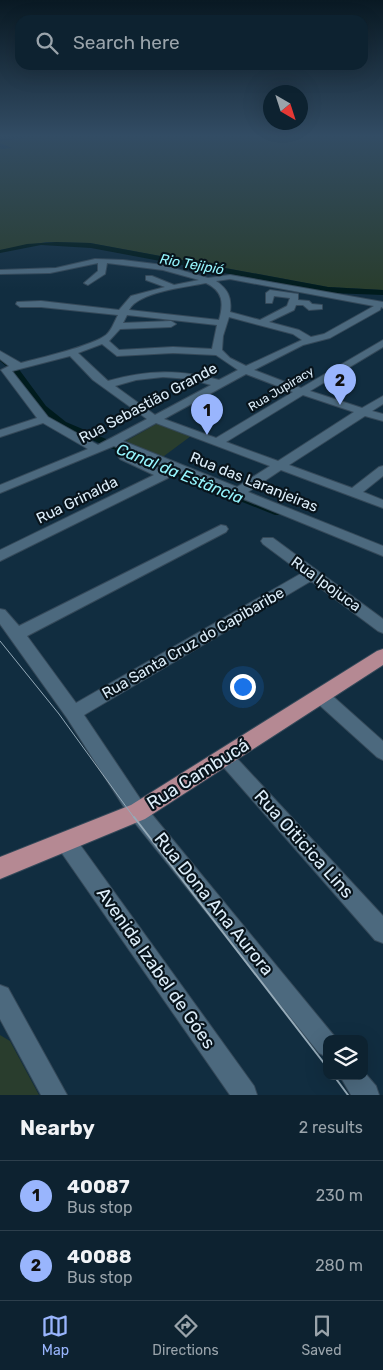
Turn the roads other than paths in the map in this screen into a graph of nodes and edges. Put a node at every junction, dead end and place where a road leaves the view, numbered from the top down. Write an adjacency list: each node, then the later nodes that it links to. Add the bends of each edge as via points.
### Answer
1 (102, 261): 2 (street, via 51,271); 4 (street, via 135,263); 5 (street, via 102,272)
2 (0, 272)
3 (149, 278): 6 (street)
4 (208, 280): 6 (street); 10 (street, via 230,277); 13 (street, via 224,292)
5 (88, 283)
6 (172, 287): 12 (street, via 134,298)
7 (294, 299): 8 (street, via 270,293); 11 (street); 15 (street, via 291,308)
8 (270, 301)
9 (20, 304): 12 (street)
10 (380, 306): 19 (street, Rua Sebastião Grande, via 327,336)
11 (319, 307)
12 (122, 313): 14 (street); 17 (street)
13 (225, 313): 15 (street); 16 (street)
14 (179, 320): 16 (street); 17 (street, via 175,324)
15 (260, 322): 19 (street, via 296,332)
16 (222, 323): 22 (street)
17 (117, 326): 18 (street, via 112,335)
18 (103, 340): 21 (street); 22 (street, via 117,354 179,350)
19 (309, 340): 25 (street, Rua Sebastião Grande)
20 (383, 343): 28 (street, Rua Jupiracy)
21 (72, 352): 24 (street); 27 (street)
22 (218, 352): 25 (street)
23 (0, 354): 24 (street, Rua das Laranjeiras)
24 (16, 367): 31 (street, Rua das Laranjeiras, via 6,370)
25 (245, 371): 26 (street, Rua Sebastião Grande); 28 (street)
26 (220, 384): 27 (street, via 189,375 169,374 142,376); 33 (street, Rua Sebastião Grande)
27 (106, 385): 33 (street)
28 (304, 391): 30 (street); 35 (street, Rua Jupiracy)
29 (383, 399): 30 (street)
30 (364, 412): 32 (street); 37 (street)
31 (44, 418): 34 (street); 36 (street, Rua das Laranjeiras)
32 (383, 418)
33 (154, 419): 35 (street); 36 (street, Rua Sebastião Grande)
34 (0, 434)
35 (217, 442): 37 (street)
36 (106, 446): 39 (street, Rua Sebastião Grande); 40 (street, Rua das Laranjeiras); 46 (street, Rua Grinalda, via 164,475)
37 (280, 465): 40 (street); 41 (street)
38 (383, 470): 41 (street)
39 (0, 489)
40 (237, 493): 45 (street, Rua das Laranjeiras)
41 (354, 493): 42 (street)
42 (383, 504)
43 (221, 529): 50 (street)
44 (268, 541): 47 (street, Rua Ipojuca)
45 (383, 551)
46 (0, 556)
47 (312, 574): 49 (street, Rua Ipojuca); 53 (street, Rua Santa Cruz do Capibaribe)
48 (0, 614): 50 (street, Rua Dona Ana Aurora)
49 (383, 627)
50 (17, 634): 53 (street, Rua Dona Ana Aurora)
51 (383, 656): 52 (main road, Rua Cambucá)
52 (321, 696): 54 (street); 55 (main road, Rua Cambucá)
53 (73, 713): 56 (street, Rua Dona Ana Aurora)
54 (383, 752)
55 (225, 757): 56 (main road, Rua Cambucá); 59 (street, Rua Oiticica Lins)
56 (138, 812): 57 (main road, Rua Cambucá); 61 (street, Rua Dona Ana Aurora)
57 (66, 842): 58 (main road, Rua Cambucá); 64 (street, Avenida Izabel de Góes)
58 (0, 868)
59 (383, 932)
60 (3, 1009): 63 (street)
61 (323, 1040)
62 (355, 1080): 65 (street)
63 (55, 1095)
64 (245, 1095)
65 (367, 1095)

